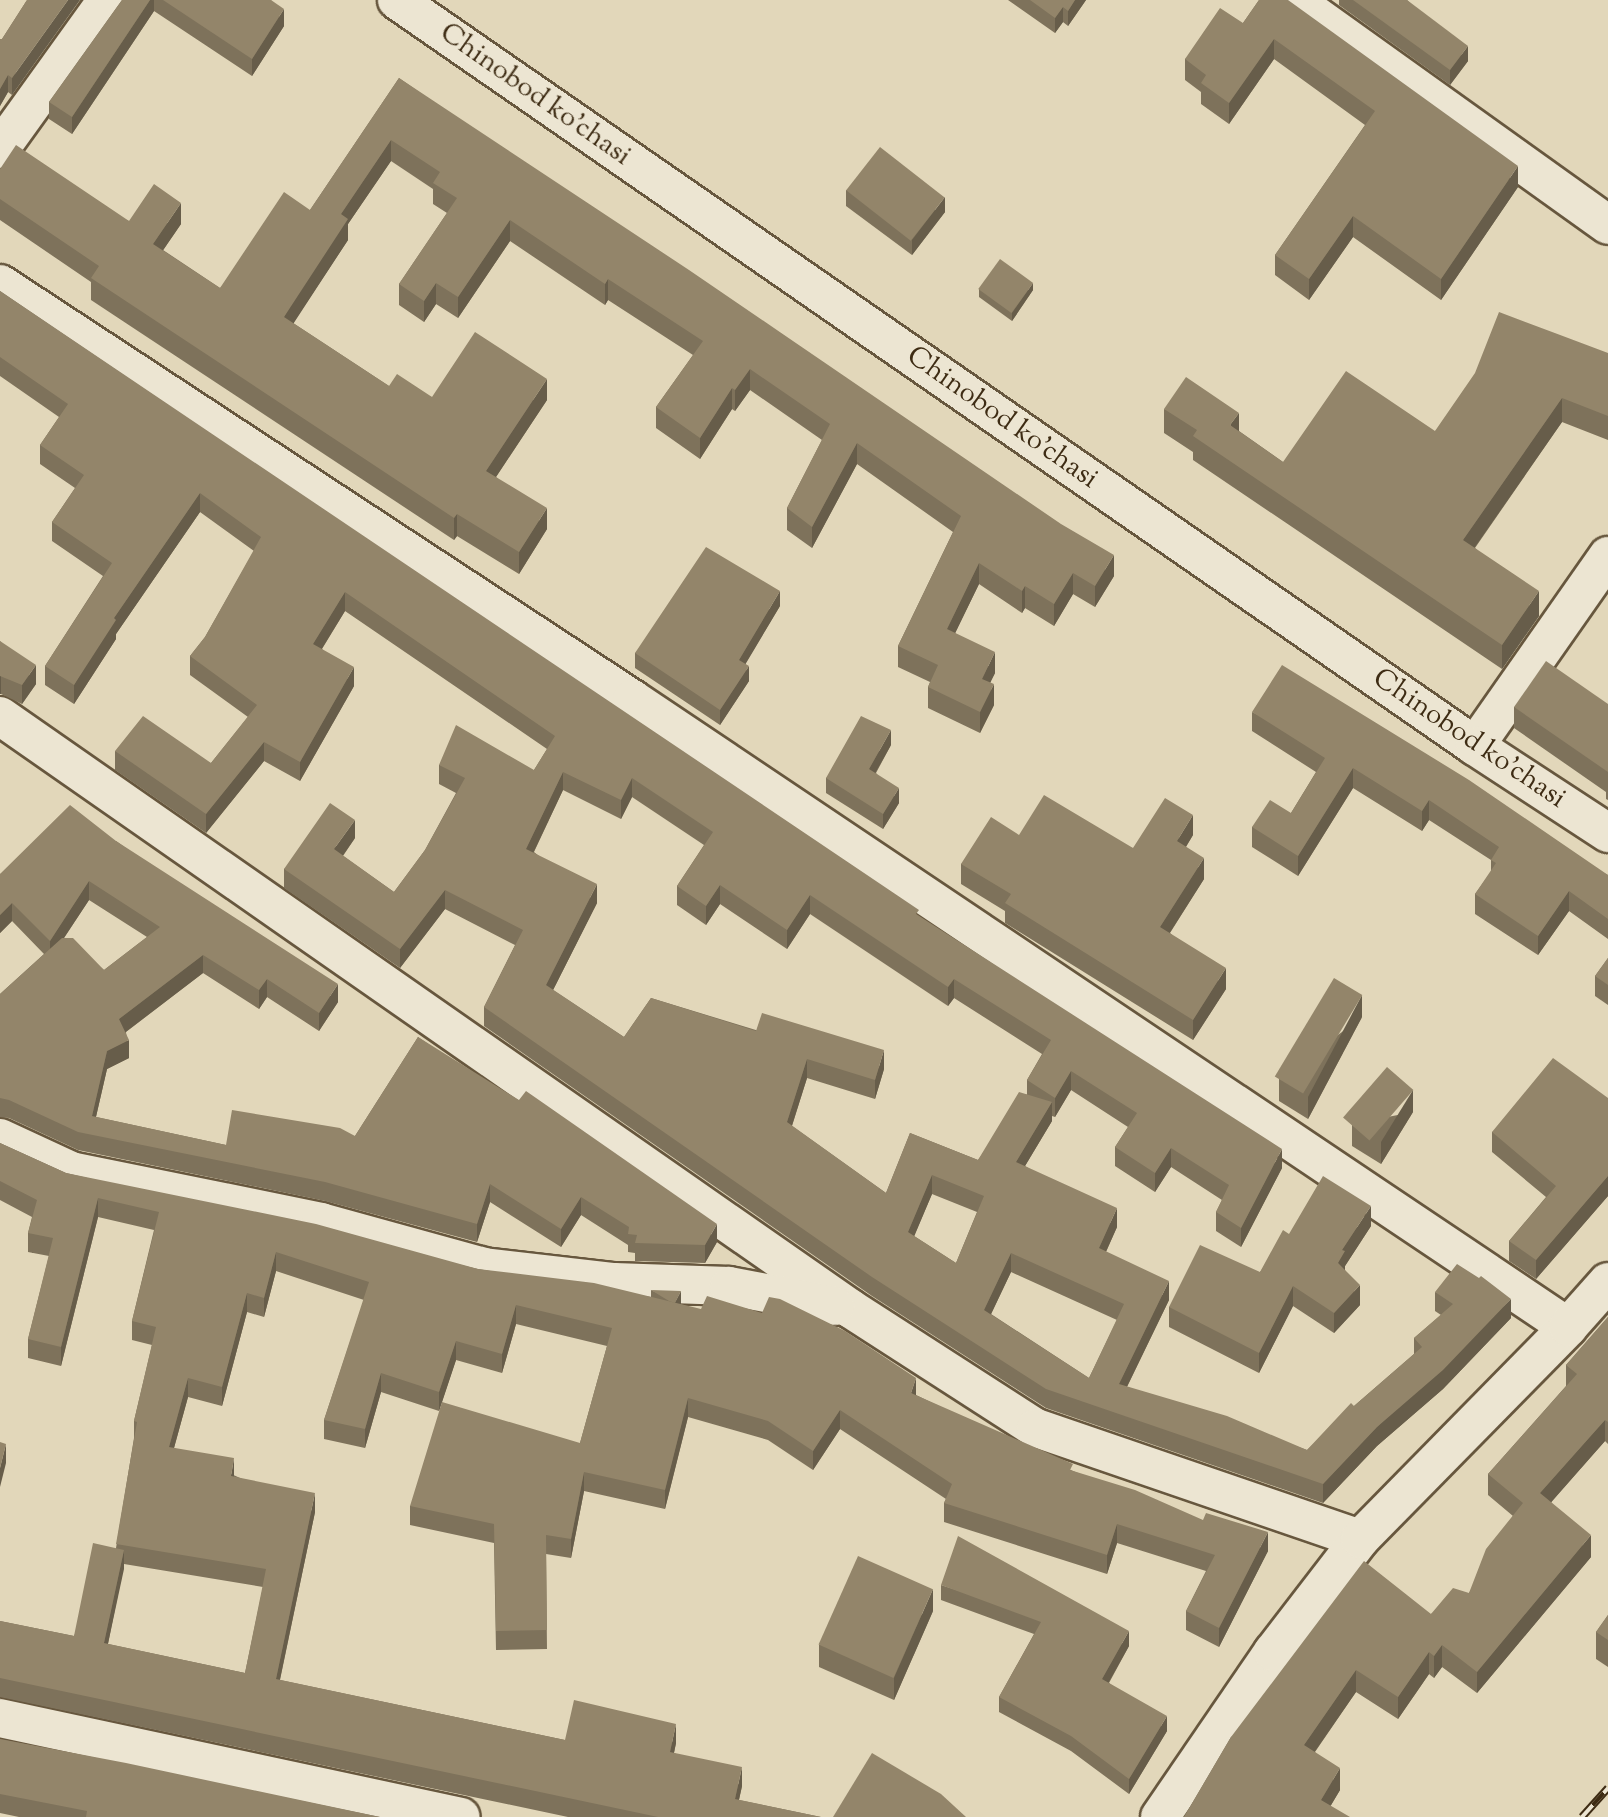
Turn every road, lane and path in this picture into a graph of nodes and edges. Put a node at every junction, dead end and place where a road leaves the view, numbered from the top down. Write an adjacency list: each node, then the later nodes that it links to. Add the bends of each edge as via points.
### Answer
1 (107, 0): 4 (street)
2 (397, 0): 9 (street, Chinobod ko'chasi)
3 (1294, 0): 5 (street)
4 (0, 149)
5 (1608, 225)
6 (0, 284): 14 (street, via 632,699)
7 (1608, 556): 9 (street)
8 (0, 716): 13 (street)
9 (1475, 746): 10 (street, Chinobod ko'chasi)
10 (1608, 833)
11 (0, 1138): 13 (street, via 71,1171 321,1222 484,1267 614,1282 729,1286)
12 (1608, 1282): 14 (street)
13 (850, 1309): 15 (street, via 1036,1428)
14 (1568, 1327): 15 (street)
15 (1360, 1539): 18 (street, via 1273,1651)
16 (0, 1718): 17 (street)
17 (460, 1817)
18 (1160, 1817)

